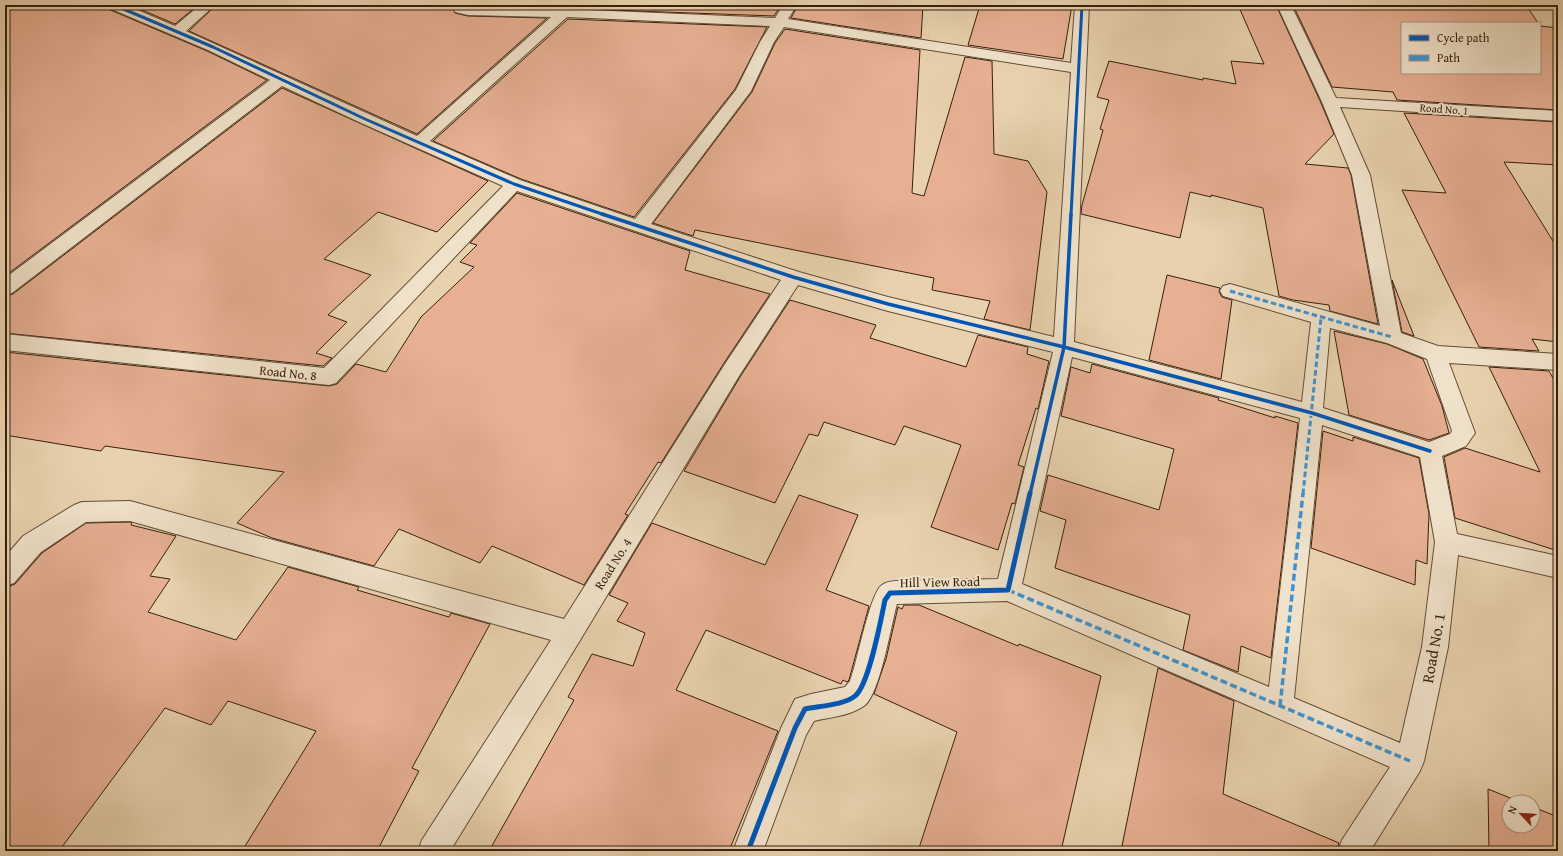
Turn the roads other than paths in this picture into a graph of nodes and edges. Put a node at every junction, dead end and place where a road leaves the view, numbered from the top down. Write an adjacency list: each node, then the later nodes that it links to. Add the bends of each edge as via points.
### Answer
1 (114, 5): 9 (street)
2 (208, 5): 9 (street)
3 (460, 5): 7 (street, via 460,9 468,11)
4 (790, 5): 8 (street)
5 (1082, 5): 10 (street)
6 (1284, 5): 12 (street)
7 (564, 13): 8 (street); 14 (street)
8 (780, 22): 10 (street); 16 (street, via 767,42 744,91)
9 (176, 32): 11 (street)
10 (1078, 69): 23 (street)
11 (281, 79): 14 (street); 18 (street)
12 (1330, 102): 13 (street, Road No. 1); 21 (street, via 1361,175)
13 (1558, 116)
14 (419, 143): 15 (street)
15 (514, 184): 16 (street); 22 (street, Road No. 8, via 329,377)
16 (639, 227): 17 (street)
17 (792, 277): 23 (street, via 888,304); 32 (street, Road No. 4)
18 (5, 288)
19 (1230, 291): 20 (street)
20 (1321, 318): 21 (street); 26 (street)
21 (1392, 337): 24 (street)
22 (5, 342)
23 (1064, 347): 26 (street); 31 (street)
24 (1436, 354): 25 (street); 27 (street, via 1464,433 1458,440)
25 (1558, 362)
26 (1312, 413): 27 (street); 33 (street)
27 (1430, 451): 28 (street, Road No. 1)
28 (1447, 542): 29 (street); 34 (street, Road No. 1, via 1435,647)
29 (1558, 567)
30 (5, 575): 32 (street, via 32,544 82,512 130,511)
31 (1008, 590): 33 (street); 36 (street, Hill View Road, via 900,592 890,594 884,600 864,682 857,696 805,709 795,728)
32 (570, 633): 35 (street, Road No. 4)
33 (1280, 706): 34 (street)
34 (1410, 761): 37 (street, Road No. 1)
35 (433, 851)
36 (748, 851)
37 (1353, 851)

